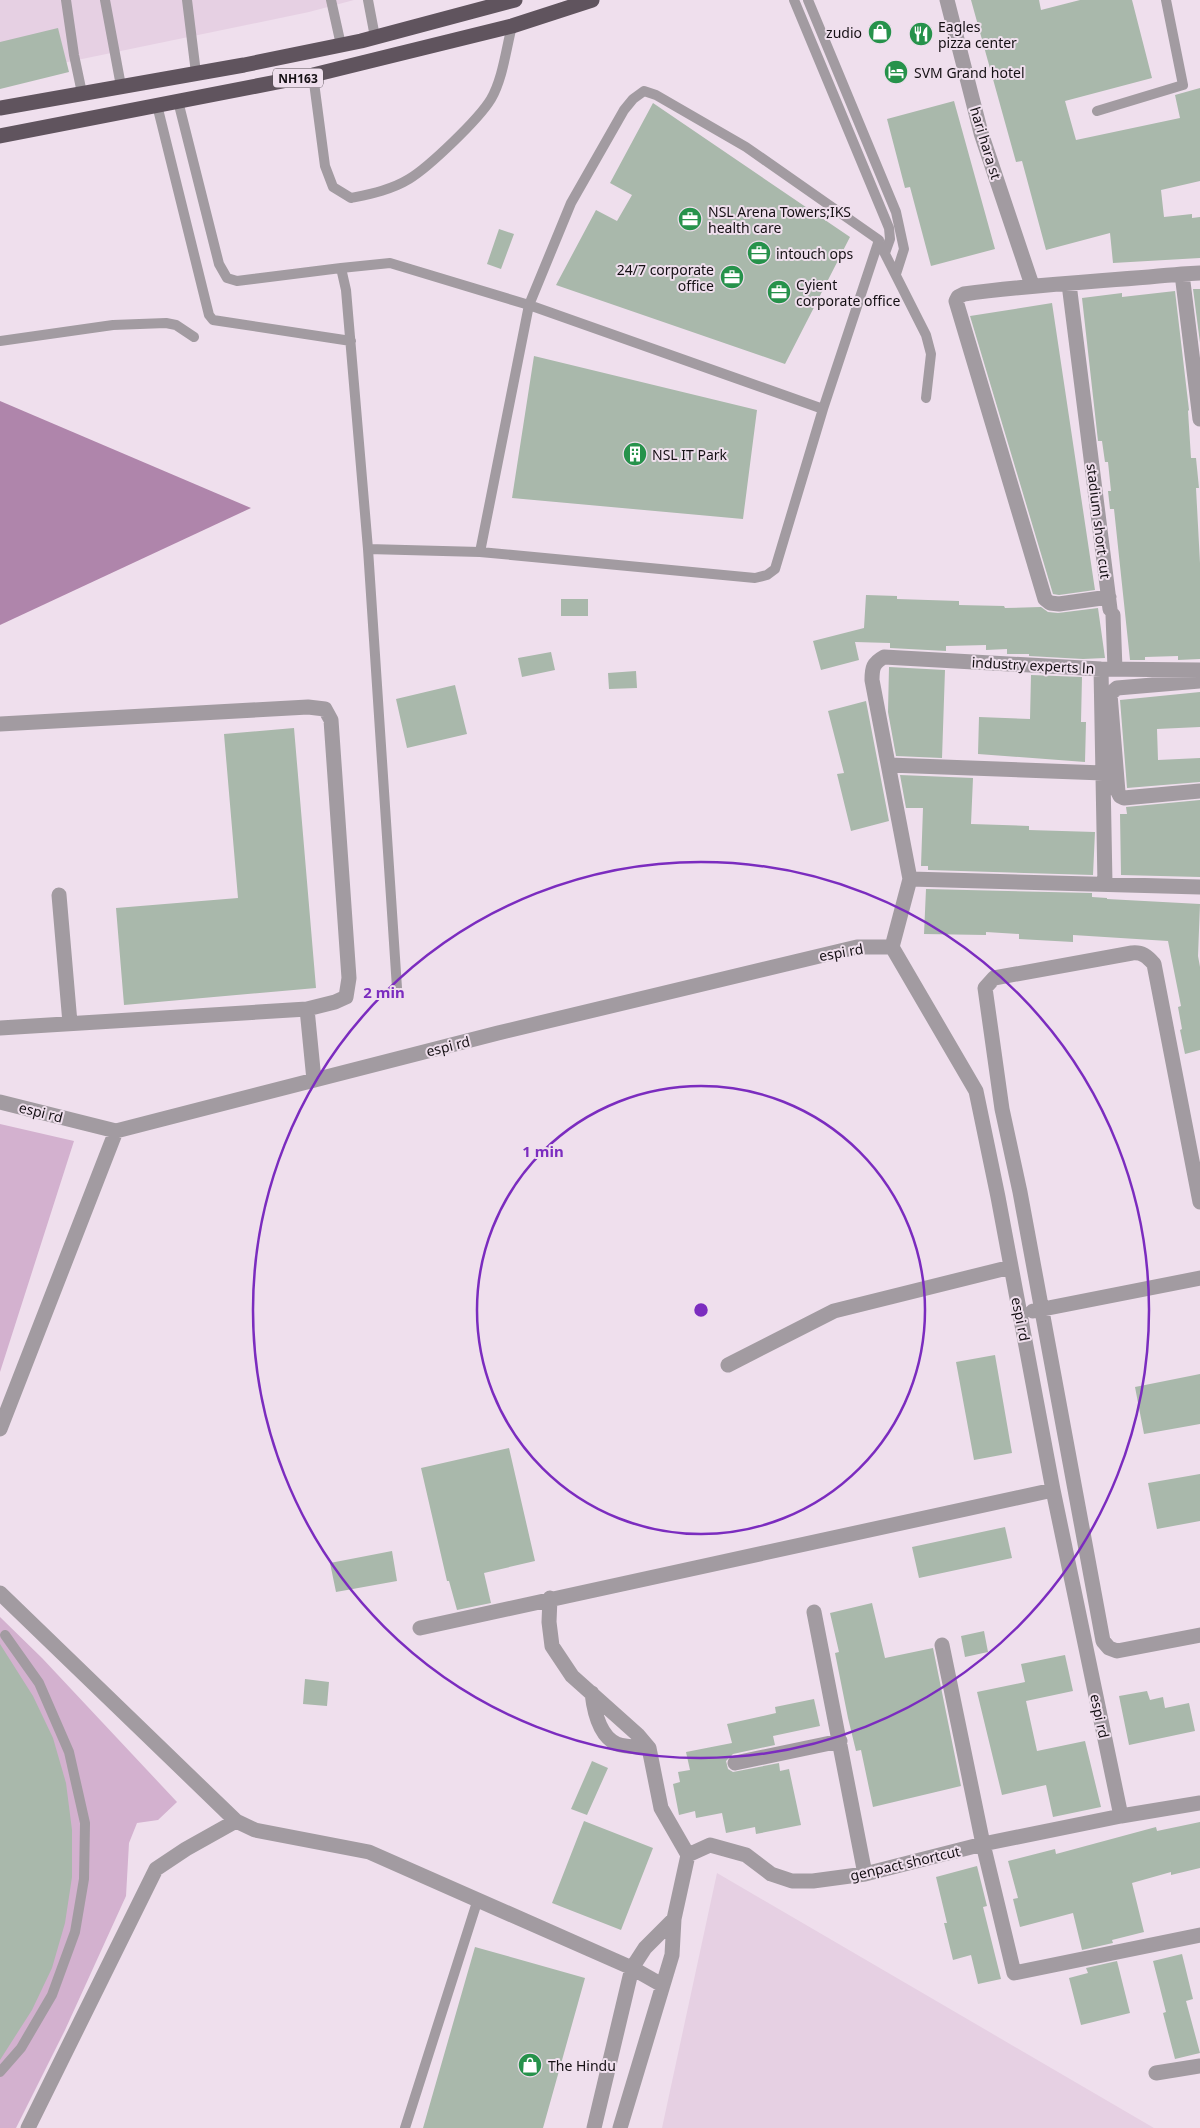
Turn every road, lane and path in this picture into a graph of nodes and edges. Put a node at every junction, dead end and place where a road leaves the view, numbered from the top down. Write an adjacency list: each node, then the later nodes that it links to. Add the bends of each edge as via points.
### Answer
1 (66, 0): 18 (lane)
2 (105, 0): 17 (lane)
3 (186, 0): 15 (lane)
4 (331, 0): 14 (lane)
5 (368, 0): 13 (lane)
6 (515, 0): 13 (highway, NH163)
7 (592, 0): 12 (highway, NH163)
8 (794, 0): 25 (lane, via 889,228 890,239)
9 (808, 0): 28 (lane, via 896,212 904,249)
10 (947, 0): 30 (street, hari hara st, via 981,133)
11 (1166, 0): 22 (lane, via 1183,85)
12 (512, 26): 16 (highway, NH163); 16 (lane, via 500,77 491,99 477,118 408,180 376,193 350,198 333,187 325,166)
13 (375, 38): 14 (highway, NH163)
14 (340, 45): 15 (highway, NH163)
15 (196, 73): 17 (highway, NH163)
16 (313, 75): 19 (highway, NH163)
17 (121, 86): 18 (highway, NH163)
18 (82, 93): 21 (highway, NH163)
19 (178, 101): 20 (highway, NH163); 26 (lane, via 219,264 228,278 237,281)
20 (157, 105): 23 (highway, NH163); 35 (lane, via 209,315 213,320)
21 (0, 108)
22 (1098, 111)
23 (0, 136)
24 (878, 240): 25 (lane); 32 (lane, via 746,147 644,91 624,110 571,203); 38 (lane)
25 (885, 253): 28 (lane)
26 (341, 268): 32 (lane, via 390,262); 35 (lane)
27 (1200, 273): 29 (street)
28 (896, 274): 36 (lane, via 926,335 931,354)
29 (1182, 274): 31 (street); 37 (street)
30 (1032, 284): 31 (street); 42 (street, stadium short cut, via 964,294 958,297 957,308 1045,599 1058,604)
31 (1069, 284): 42 (street, stadium short cut)
32 (529, 305): 38 (lane); 41 (lane)
33 (194, 337): 34 (lane, via 176,325 166,323 114,325)
34 (0, 341)
35 (351, 342): 40 (lane)
36 (926, 398)
37 (1199, 401): 39 (street)
38 (823, 409): 41 (lane, via 776,569 767,575 755,578)
39 (1200, 419)
40 (368, 549): 41 (lane); 57 (lane)
41 (480, 552)
42 (1111, 607): 43 (street)
43 (1108, 669): 44 (street, industry experts ln); 47 (street, industry experts ln, via 884,657 874,663 872,680); 48 (street)
44 (1200, 670)
45 (1200, 681): 50 (street, via 1112,691)
46 (0, 724): 58 (street, via 308,707 325,710 331,720 349,978 346,997)
47 (889, 765): 48 (street); 52 (street)
48 (1103, 773): 51 (street)
49 (1200, 791): 50 (street)
50 (1120, 796): 51 (street)
51 (1104, 797): 53 (street)
52 (910, 879): 53 (street); 56 (street)
53 (1105, 884): 54 (street)
54 (1200, 888)
55 (59, 895): 59 (street)
56 (892, 947): 61 (street, espi rd, via 857,947); 64 (street, espi rd, via 976,1091)
57 (397, 988)
58 (307, 1009): 59 (street); 61 (street)
59 (70, 1024): 60 (street)
60 (0, 1028)
61 (314, 1080): 65 (street, espi rd)
62 (0, 1102): 65 (street, espi rd)
63 (1002, 1109): 64 (street); 66 (street); 68 (street, via 985,988 988,982 994,978 1141,952 1154,964)
64 (981, 1114): 67 (street, espi rd)
65 (116, 1131): 74 (street)
66 (1020, 1192): 67 (street); 71 (street)
67 (998, 1197): 69 (street, espi rd)
68 (1200, 1202)
69 (1011, 1267): 72 (street, espi rd); 73 (street, via 834,1311)
70 (1200, 1278): 71 (street)
71 (1042, 1310): 72 (street); 75 (street)
72 (1020, 1314): 76 (street, espi rd)
73 (728, 1365)
74 (0, 1429)
75 (1064, 1431): 76 (street); 77 (street)
76 (1043, 1436): 78 (street, espi rd)
77 (1070, 1458): 78 (street); 84 (street, via 1103,1641 1117,1651)
78 (1048, 1463): 79 (street, espi rd)
79 (1053, 1490): 81 (street); 92 (street, espi rd)
80 (0, 1593): 93 (street)
81 (550, 1598): 83 (street); 87 (street, via 552,1646 572,1676)
82 (814, 1612): 88 (street)
83 (420, 1628)
84 (1200, 1634)
85 (5, 1635): 103 (lane, via 39,1683 69,1752 85,1823 84,1879 75,1932 52,1995 21,2048)
86 (942, 1645): 94 (street)
87 (592, 1693): 89 (street); 89 (street, via 605,1736 618,1744)
88 (840, 1740): 90 (street); 96 (street)
89 (649, 1748): 95 (street, via 661,1808)
90 (735, 1763)
91 (1200, 1803): 92 (street, genpact shortcut)
92 (1121, 1816): 94 (street, genpact shortcut)
93 (236, 1821): 97 (street, via 255,1830 369,1852); 105 (street, via 156,1869)
94 (983, 1844): 96 (street, genpact shortcut); 99 (street, via 1014,1973)
95 (688, 1855): 96 (street, genpact shortcut, via 710,1845 746,1856 770,1874 792,1881); 98 (street)
96 (865, 1874)
97 (478, 1900): 100 (street); 106 (lane)
98 (674, 1919): 100 (street, via 645,1948); 101 (street, via 672,1955)
99 (1200, 1935)
100 (632, 1968): 101 (street); 107 (street)
101 (662, 1984): 108 (street)
102 (1200, 2066): 104 (street)
103 (0, 2072)
104 (1156, 2073)
105 (28, 2128)
106 (405, 2128)
107 (594, 2128)
108 (620, 2128)

